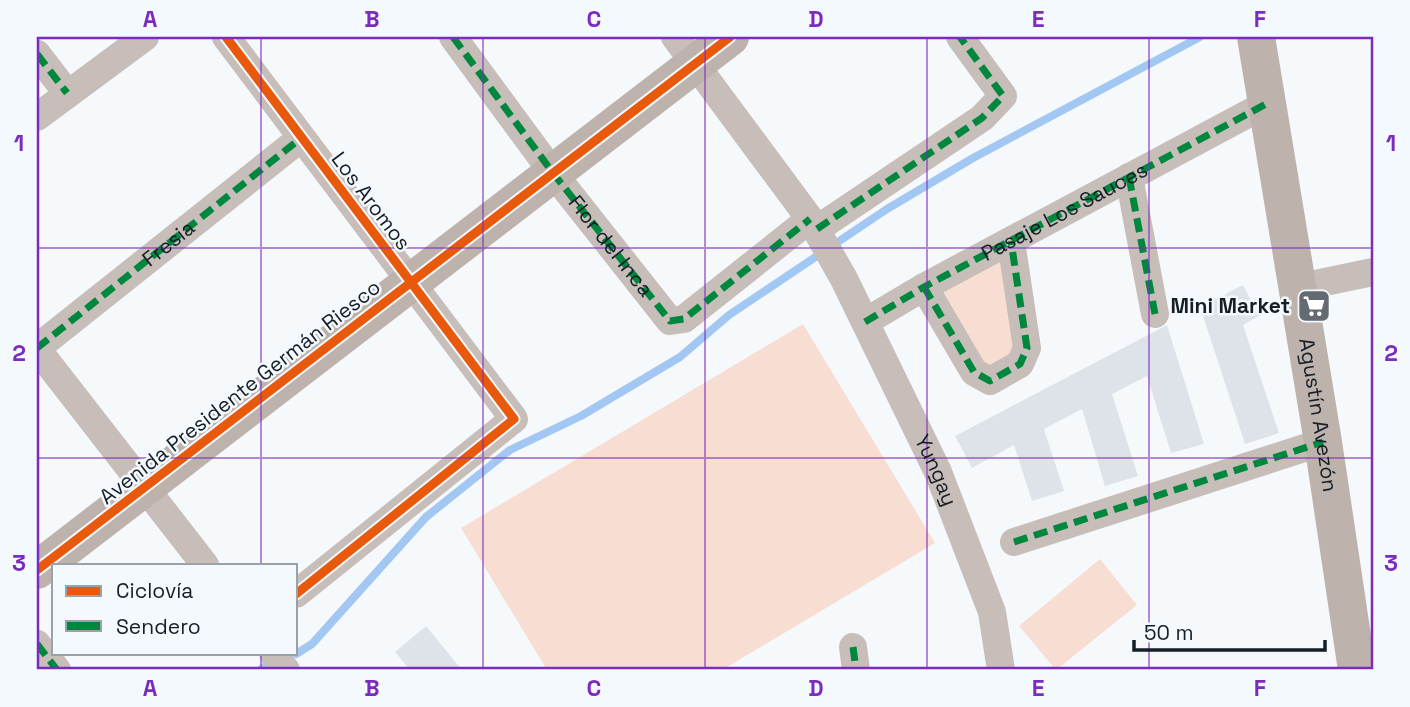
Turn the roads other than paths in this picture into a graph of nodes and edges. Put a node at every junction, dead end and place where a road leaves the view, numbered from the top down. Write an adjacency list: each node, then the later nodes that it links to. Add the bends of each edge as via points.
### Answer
1 (145, 37): 9 (street)
2 (226, 37): 12 (street, Los Aromos)
3 (453, 37): 13 (street, Flor del Inca)
4 (730, 37): 7 (street, Avenida Presidente Germán Riesco)
5 (960, 37): 15 (street, via 1003,96 982,118)
6 (1256, 37): 10 (street, Agustín Avezón)
7 (685, 50): 13 (street, Avenida Presidente Germán Riesco); 15 (street)
8 (37, 54): 9 (street)
9 (67, 93): 11 (street)
10 (1266, 104): 14 (street, Pasaje Los Sauces); 20 (street, Agustín Avezón)
11 (37, 117)
12 (301, 138): 18 (street, Los Aromos); 23 (street, Fresia)
13 (553, 173): 15 (street, Flor del Inca, via 670,321 684,318); 18 (street, Avenida Presidente Germán Riesco)
14 (1129, 177): 16 (street, Pasaje Los Sauces); 21 (street)
15 (813, 224): 22 (street, Yungay)
16 (1010, 240): 19 (street, Pasaje Los Sauces); 19 (street, via 1027,348 1020,364 990,381 974,372)
17 (1373, 272): 20 (street)
18 (410, 283): 25 (street, Avenida Presidente Germán Riesco); 29 (street, Los Aromos, via 514,419)
19 (924, 287): 22 (street, Pasaje Los Sauces)
20 (1296, 288): 24 (street, Agustín Avezón)
21 (1155, 314)
22 (865, 322): 34 (street, Yungay, via 943,485 992,612)
23 (37, 349): 25 (street)
24 (1323, 443): 26 (street); 35 (street, Agustín Avezón)
25 (144, 487): 27 (street); 28 (street, Avenida Presidente Germán Riesco)
26 (1014, 542)
27 (204, 564)
28 (37, 570)
29 (298, 592)
30 (37, 644): 32 (street)
31 (274, 654): 33 (street)
32 (57, 670)
33 (286, 670)
34 (1001, 670)
35 (1357, 670)

